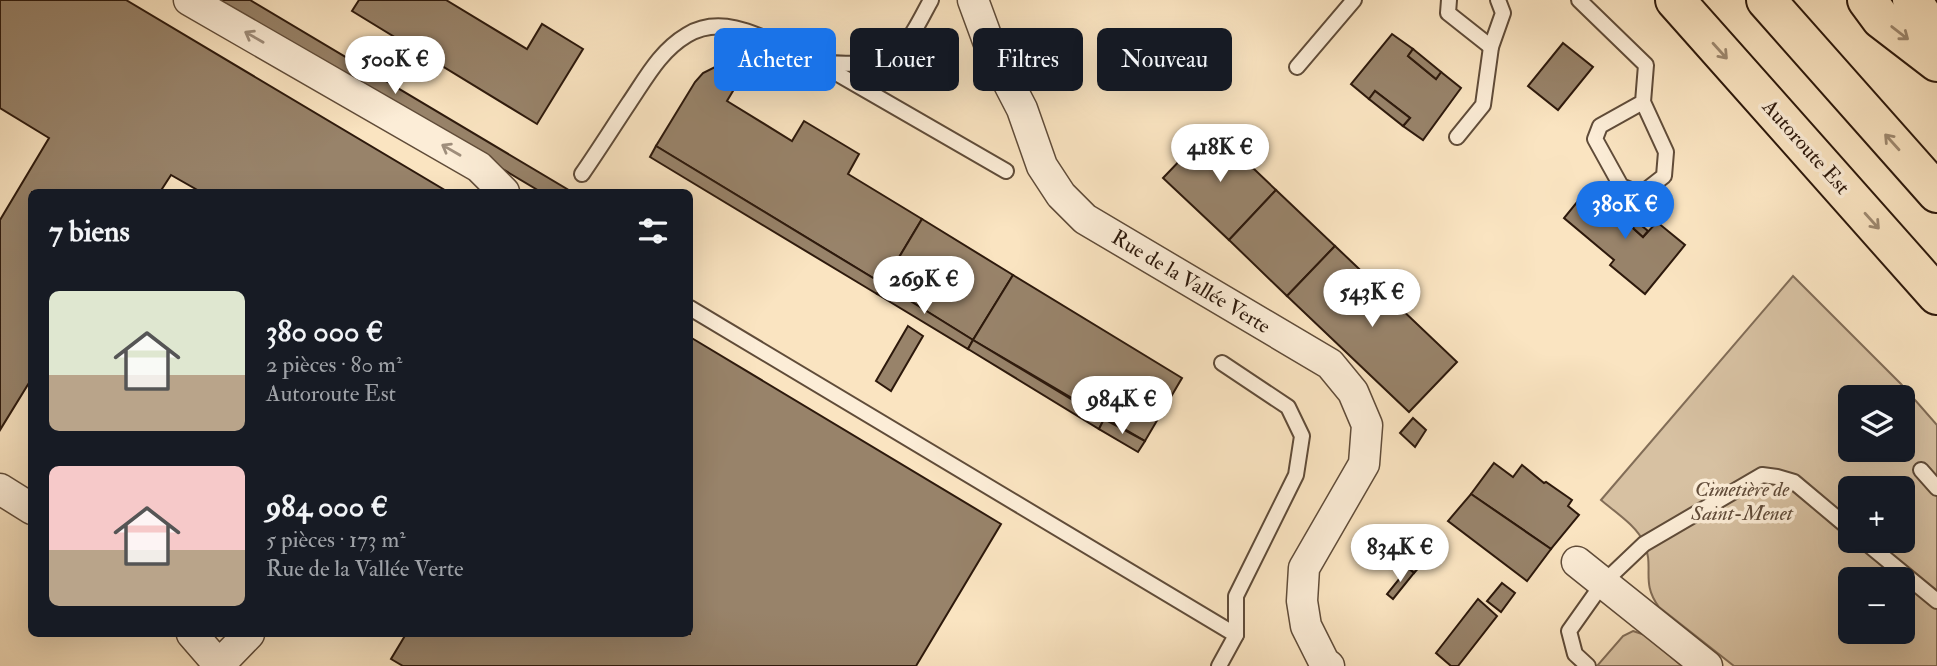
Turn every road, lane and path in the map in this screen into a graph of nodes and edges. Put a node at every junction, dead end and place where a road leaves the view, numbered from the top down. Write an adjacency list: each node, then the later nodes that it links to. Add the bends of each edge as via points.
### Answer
1 (189, 0): 23 (street, one-way to 1, via 479,167)
2 (931, 0): 15 (lane, via 900,48 859,65)
3 (973, 0): 42 (street, Rue de la Vallée Verte, via 991,49 1023,109 1042,166 1061,195 1085,219 1330,364 1353,392 1367,425 1364,464 1304,568 1306,626)
4 (1354, 0): 17 (lane)
5 (1449, 0): 14 (lane, via 1448,13)
6 (1498, 0): 14 (lane, via 1503,13)
7 (1579, 0): 19 (lane, via 1646,65)
8 (1675, 0): 25 (main road, Autoroute Est, one-way to 25)
9 (1766, 0): 24 (main road, one-way to 9)
10 (1867, 0): 16 (main road, one-way to 16, via 1881,19)
11 (1912, 0): 13 (main road)
12 (732, 28): 22 (lane, via 709,26 687,35 659,58)
13 (1937, 38)
14 (1491, 47): 20 (lane, via 1483,105)
15 (836, 62)
16 (1937, 62)
17 (1297, 67)
18 (836, 73): 21 (lane)
19 (1643, 102): 19 (lane, via 1666,152 1664,176 1641,194 1621,186 1595,139 1600,126)
20 (1457, 137)
21 (1006, 171)
22 (582, 174)
23 (501, 189)
24 (1937, 193)
25 (1937, 295)
26 (693, 310): 37 (lane)
27 (1222, 363): 37 (lane, via 1288,407 1302,436 1296,475 1236,596)
28 (1922, 470): 29 (lane)
29 (1937, 488)
30 (0, 489): 31 (street)
31 (28, 506)
32 (1838, 519): 35 (lane, via 1794,482 1762,475 1644,544)
33 (1879, 553): 36 (lane)
34 (1577, 562): 35 (street)
35 (1603, 583): 43 (lane, via 1569,631 1575,654); 44 (street)
36 (1937, 601)
37 (1236, 635): 41 (lane)
38 (195, 637): 40 (street)
39 (246, 637): 40 (street)
40 (219, 666)
41 (1219, 666)
42 (1329, 666)
43 (1588, 666)
44 (1707, 666)

